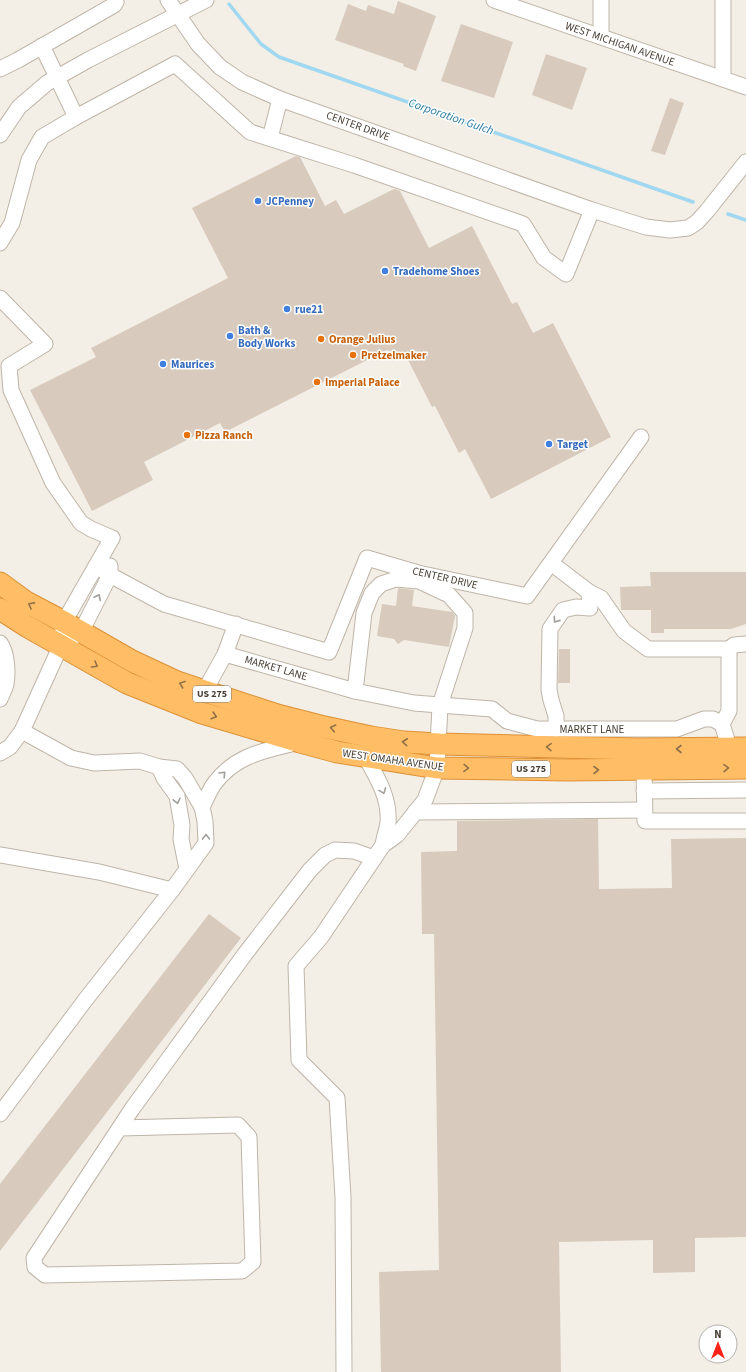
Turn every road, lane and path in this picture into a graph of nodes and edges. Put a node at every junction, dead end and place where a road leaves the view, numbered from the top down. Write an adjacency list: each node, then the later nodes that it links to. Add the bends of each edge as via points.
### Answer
1 (115, 0): 9 (street, via 114,5)
2 (168, 0): 7 (street, CENTER DRIVE)
3 (206, 0): 7 (street)
4 (494, 0): 8 (street, WEST MICHIGAN AVENUE)
5 (602, 0): 8 (street)
6 (723, 0): 12 (street)
7 (177, 14): 11 (street); 14 (street, CENTER DRIVE, via 198,44 220,67 242,82)
8 (601, 37): 12 (street, WEST MICHIGAN AVENUE)
9 (42, 46): 10 (street); 11 (street)
10 (0, 69)
11 (57, 78): 15 (street); 16 (street, via 47,83 19,108)
12 (723, 79): 13 (street, WEST MICHIGAN AVENUE)
13 (746, 87)
14 (280, 99): 17 (street); 19 (street, CENTER DRIVE)
15 (76, 117): 17 (street, via 175,64 250,132); 20 (street, via 42,138 29,160 12,222)
16 (0, 135)
17 (270, 138): 19 (street, via 523,224 544,258 566,274)
18 (746, 162): 19 (street, CENTER DRIVE, via 707,211 688,228 670,230 646,226)
19 (592, 210)
20 (0, 243)
21 (0, 298): 23 (street, via 45,344 9,366 11,390 53,483 81,523)
22 (641, 437): 24 (street, CENTER DRIVE)
23 (112, 538): 25 (street); 26 (street)
24 (551, 563): 28 (street); 30 (street, CENTER DRIVE, via 528,596 418,573 367,558 330,652)
25 (96, 566): 26 (street); 31 (street)
26 (110, 575): 30 (street, via 164,604); 31 (street, one-way to 26)
27 (0, 583): 31 (highway, US 275, one-way to 27, via 26,602)
28 (589, 592): 35 (street, via 601,598 624,631 648,649); 42 (street, one-way to 42, via 590,608 576,607 563,610 550,629 549,690 556,716)
29 (0, 609): 33 (highway, US 275)
30 (236, 624): 36 (street)
31 (72, 627): 33 (street); 38 (highway, WEST OMAHA AVENUE / US 275, one-way to 31, via 132,661)
32 (746, 644): 35 (street, via 734,645)
33 (61, 645): 43 (street); 44 (highway, WEST OMAHA AVENUE / US 275, one-way to 44, via 127,683 202,713)
34 (3, 649): 39 (street, via 6,684)
35 (729, 649): 41 (street, via 730,711)
36 (225, 654): 37 (street, MARKET LANE); 38 (street)
37 (355, 691): 40 (street, MARKET LANE, via 414,703); 40 (street, via 364,613 372,593 381,584 396,579 420,581 449,595 465,613 465,628)
38 (204, 692): 45 (highway, WEST OMAHA AVENUE / US 275, one-way to 38, via 397,741 320,726 277,716)
39 (0, 699)
40 (440, 705): 42 (street, MARKET LANE, via 492,709 507,721 523,726); 45 (street)
41 (722, 724): 42 (street, MARKET LANE, via 704,719 677,729); 46 (street, via 727,740)
42 (556, 729)
43 (22, 731): 47 (street, via 10,748); 49 (street, via 71,758 94,763 140,761)
44 (300, 742): 48 (highway, WEST OMAHA AVENUE / US 275); 55 (street, one-way to 44, via 213,785 243,758)
45 (439, 744): 46 (highway, WEST OMAHA AVENUE / US 275, one-way to 45, via 630,749); 50 (street)
46 (737, 748)
47 (0, 753)
48 (365, 756): 50 (highway, WEST OMAHA AVENUE / US 275); 59 (street, one-way to 59, via 387,802 388,822)
49 (159, 767): 55 (street, via 176,770 185,778); 62 (street, one-way to 62, via 176,796)
50 (438, 768): 52 (highway, WEST OMAHA AVENUE / US 275, one-way to 52); 57 (street, via 425,800)
51 (746, 768): 52 (highway, WEST OMAHA AVENUE / US 275, one-way to 51)
52 (644, 770): 54 (street)
53 (746, 790): 54 (street)
54 (644, 791): 56 (street)
55 (202, 807): 62 (street, one-way to 55, via 206,843)
56 (644, 810): 57 (street); 58 (street, via 645,821)
57 (415, 812): 59 (street, via 397,835)
58 (746, 821)
59 (383, 844): 61 (street)
60 (0, 855): 63 (street, via 99,872)
61 (374, 858): 65 (street, via 354,851 336,850 325,855 310,870 245,954); 66 (street, via 320,937 296,966 299,1060 338,1098 343,1197)
62 (187, 869): 63 (street)
63 (172, 890): 64 (street)
64 (0, 1114)
65 (120, 1128): 65 (street, via 34,1258 35,1267 45,1275 242,1271 252,1262 249,1136 238,1125)
66 (344, 1372)

